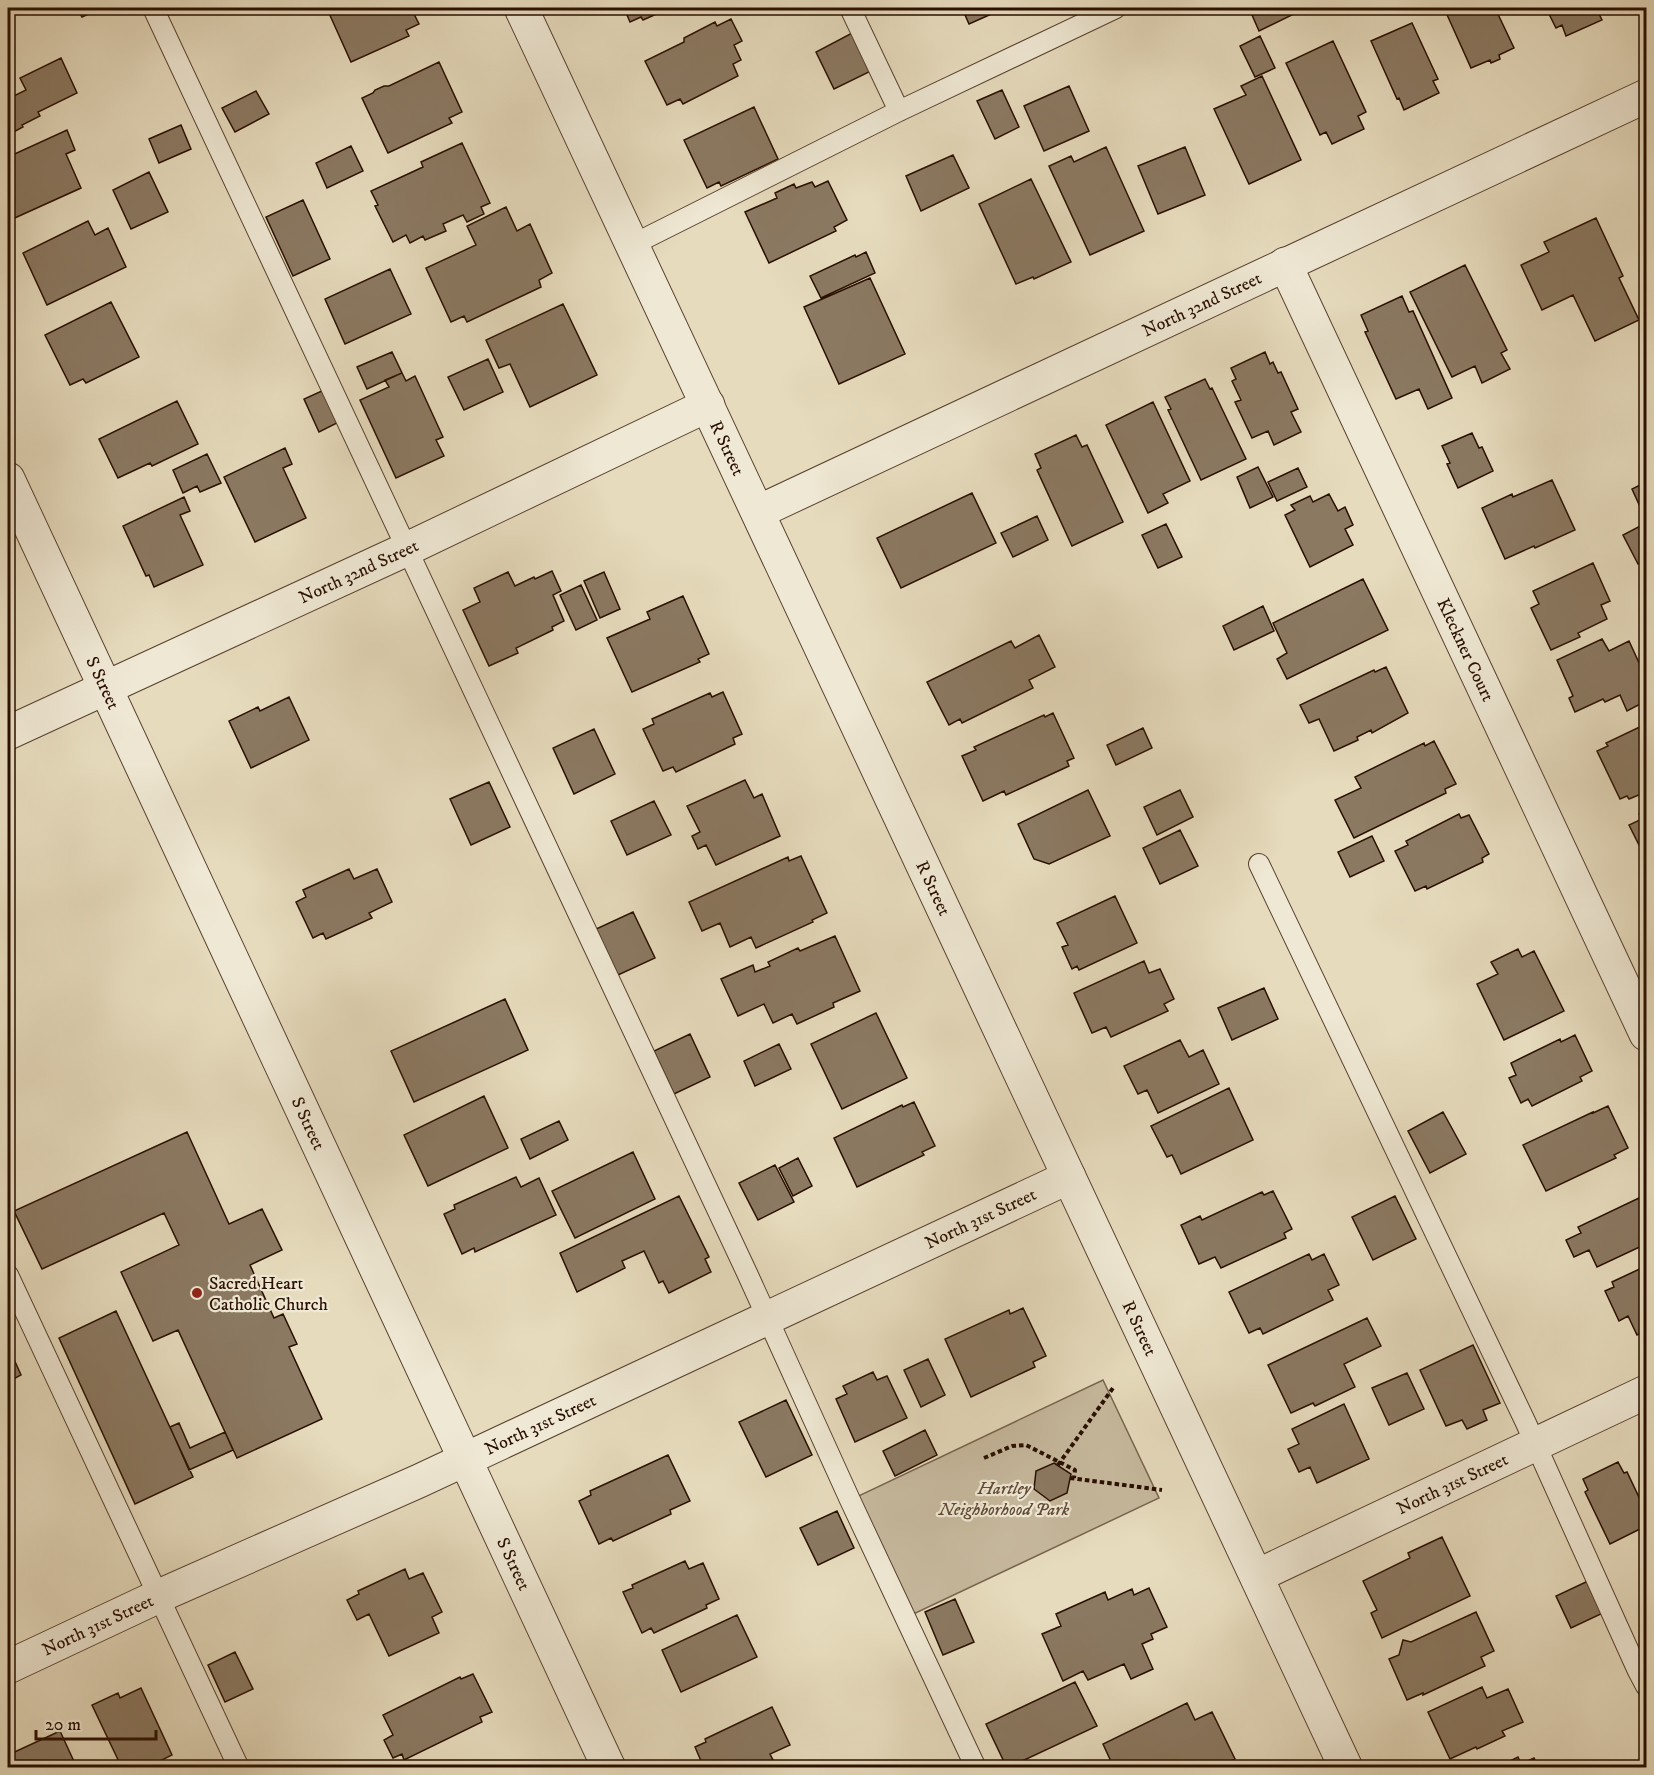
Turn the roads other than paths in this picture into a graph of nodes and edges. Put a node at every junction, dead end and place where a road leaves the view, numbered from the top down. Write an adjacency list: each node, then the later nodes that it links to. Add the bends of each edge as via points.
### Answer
1 (153, 8): 12 (lane)
2 (521, 8): 7 (street, R Street)
3 (850, 8): 6 (lane)
4 (1116, 8): 6 (lane)
5 (1647, 96): 8 (street, North 32nd Street)
6 (899, 111): 7 (lane)
7 (632, 245): 9 (street, R Street)
8 (1285, 264): 11 (street, North 32nd Street); 16 (street, Kleckner Court)
9 (708, 405): 11 (street, R Street); 12 (street, North 32nd Street)
10 (8, 479): 13 (street, S Street)
11 (758, 512): 17 (street, R Street)
12 (407, 549): 13 (street, North 32nd Street); 19 (lane)
13 (106, 689): 14 (street, North 32nd Street); 22 (street, S Street)
14 (8, 733)
15 (1259, 864): 21 (lane)
16 (1647, 1034)
17 (1069, 1177): 19 (street, North 31st Street); 23 (street, R Street)
18 (8, 1275): 24 (lane)
19 (767, 1317): 22 (street, North 31st Street); 29 (lane)
20 (1647, 1392): 21 (street, North 31st Street)
21 (1536, 1443): 23 (street, North 31st Street); 26 (lane)
22 (465, 1459): 24 (street, North 31st Street); 28 (street, S Street)
23 (1257, 1576): 30 (street, R Street)
24 (159, 1596): 25 (street, North 31st Street); 27 (lane)
25 (8, 1667)
26 (1647, 1686)
27 (239, 1767)
28 (609, 1767)
29 (976, 1767)
30 (1346, 1767)

